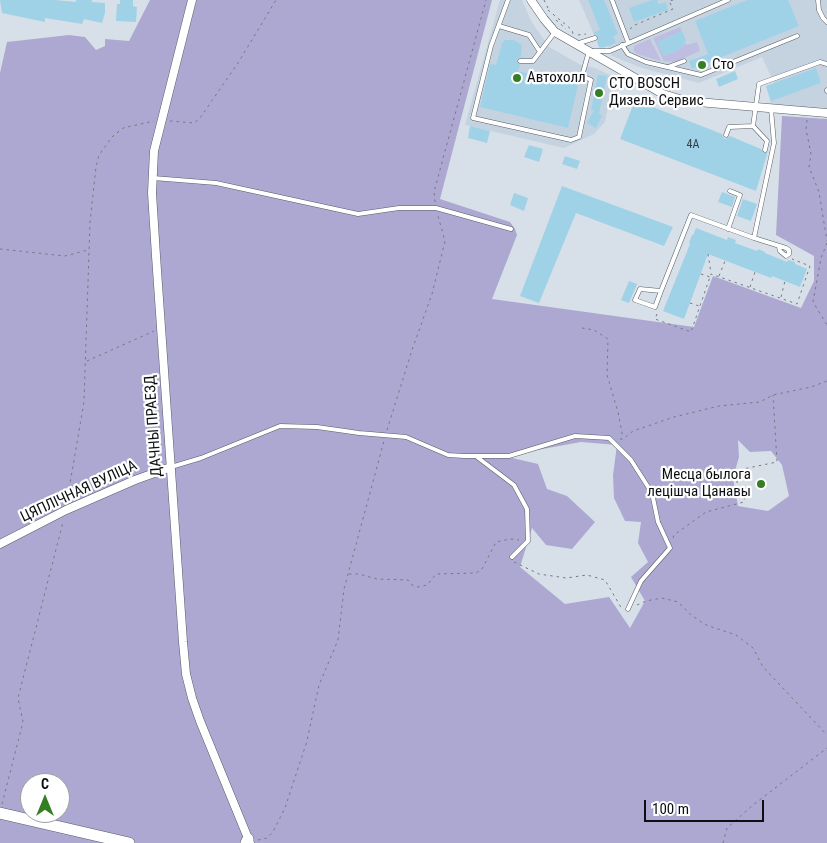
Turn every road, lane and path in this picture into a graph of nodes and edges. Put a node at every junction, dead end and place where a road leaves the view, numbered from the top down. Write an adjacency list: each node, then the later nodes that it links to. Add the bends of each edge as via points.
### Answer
1 (192, 0): 30 (street, ДАЧНЫ ПРАЕЗД)
2 (276, 0): 30 (path, via 200,118 194,123)
3 (486, 0): 36 (path, via 434,192)
4 (508, 0): 12 (lane)
5 (531, 0): 13 (street)
6 (544, 0): 16 (path, via 550,9 548,13 570,32 576,36 588,33)
7 (612, 0): 14 (lane)
8 (673, 0): 14 (path, via 669,2 673,9)
9 (728, 0): 17 (lane)
10 (818, 0): 11 (lane, via 819,10)
11 (827, 22)
12 (500, 26): 20 (lane, via 529,35); 21 (lane, via 491,46 473,118 571,140 579,137 591,80 582,76)
13 (555, 32): 18 (street); 20 (lane)
14 (624, 33): 17 (lane)
15 (797, 36): 25 (lane, via 701,75)
16 (595, 38): 18 (lane)
17 (628, 42): 19 (lane)
18 (576, 44): 21 (street)
19 (622, 44): 21 (lane, via 610,51); 25 (lane, via 628,54)
20 (540, 52): 22 (lane, via 534,61)
21 (589, 52): 26 (street, via 672,97)
22 (520, 61)
23 (684, 61): 25 (lane)
24 (827, 64): 26 (lane, via 820,62 759,84)
25 (668, 67)
26 (756, 107): 27 (street); 31 (lane)
27 (771, 109): 28 (street); 39 (lane, via 774,143)
28 (808, 112): 29 (street); 40 (path, via 809,167 820,192)
29 (827, 113)
30 (161, 120): 34 (street, ДАЧНЫ ПРАЕЗД); 43 (path, via 123,128 112,137 100,155 96,167)
31 (753, 126): 32 (lane, via 729,127); 33 (lane, via 767,141)
32 (726, 135)
33 (765, 150)
34 (152, 178): 36 (lane, via 216,184 358,214 399,208); 60 (street, ДАЧНЫ ПРАЕЗД)
35 (730, 191): 37 (lane, via 740,195)
36 (436, 208): 38 (lane); 65 (path, via 444,241 432,294)
37 (728, 228): 39 (lane); 54 (lane, via 691,215)
38 (511, 229)
39 (754, 238): 41 (lane)
40 (827, 242): 59 (path, via 813,302)
41 (779, 247)
42 (0, 249): 43 (path, via 65,256)
43 (89, 250): 62 (path)
44 (708, 254): 49 (path)
45 (786, 257): 55 (path, via 810,266 797,304)
46 (725, 261): 51 (path)
47 (755, 272): 53 (path)
48 (701, 274): 50 (path)
49 (711, 274): 50 (path); 51 (path)
50 (710, 277): 57 (path)
51 (719, 277): 53 (path)
52 (785, 281): 55 (path)
53 (750, 287): 55 (path)
54 (661, 291): 54 (lane, via 655,307 636,300 640,289)
55 (780, 298)
56 (690, 303): 57 (path)
57 (700, 307): 58 (path, via 691,332 655,319)
58 (658, 310)
59 (827, 325)
60 (161, 327): 62 (path); 69 (street, ДАЧНЫ ПРАЕЗД)
61 (582, 328): 67 (path, via 594,330 608,340 607,375)
62 (86, 361): 70 (path, via 84,402)
63 (827, 381): 64 (path)
64 (773, 395): 67 (path, via 760,402 719,406 674,417 633,431); 73 (path, via 777,462 743,469 737,474 737,483 744,492 744,502 706,512 674,535)
65 (386, 434): 68 (lane, via 406,437 448,454); 69 (lane, via 280,426); 75 (path)
66 (609, 438): 67 (path); 68 (lane, via 576,436 509,456); 73 (lane, via 631,460 652,493 658,522)
67 (623, 439)
68 (477, 457): 71 (lane, via 514,485 527,509)
69 (171, 467): 70 (street, ЦЯПЛІЧНАЯ ВУЛІЦА); 80 (street, ДАЧНЫ ПРАЕЗД, via 188,683)
70 (66, 510): 72 (street, ЦЯПЛІЧНАЯ ВУЛІЦА); 79 (path, via 18,698 23,722)
71 (528, 541): 74 (lane); 75 (path, via 510,539 496,542 482,569 476,573 436,574 427,585 418,587 408,580)
72 (0, 544)
73 (670, 548): 76 (lane, via 641,581)
74 (512, 557): 76 (path, via 515,563 538,574 566,578 587,575 605,580 622,610 626,612)
75 (348, 574): 80 (path, via 338,640 319,686 307,741 285,808 267,838)
76 (628, 609): 77 (path, via 662,598 678,602 706,625 736,635 753,648 763,667)
77 (827, 735)
78 (827, 748): 82 (path, via 727,828)
79 (1, 808): 81 (street)
80 (249, 842)
81 (129, 843)
82 (723, 843)

